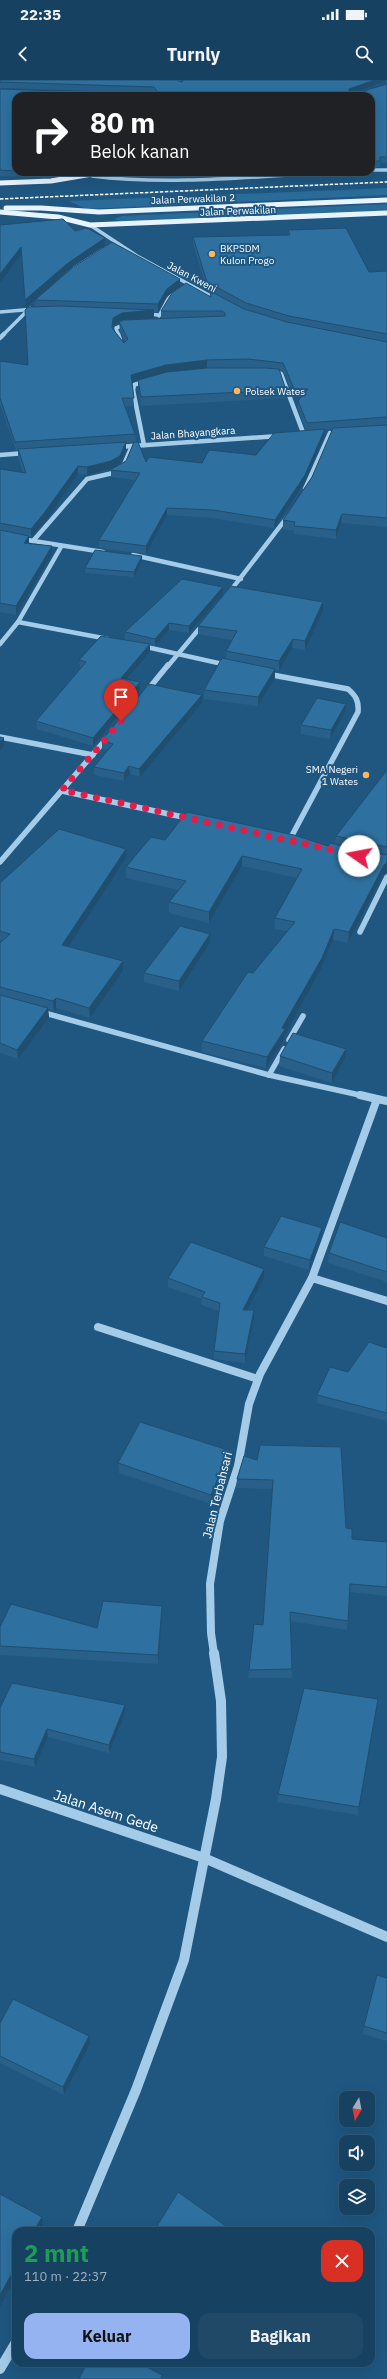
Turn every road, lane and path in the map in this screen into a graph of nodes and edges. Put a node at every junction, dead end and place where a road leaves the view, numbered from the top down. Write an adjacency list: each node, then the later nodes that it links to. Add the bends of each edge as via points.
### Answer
1 (375, 170): 2 (street)
2 (387, 170)
3 (92, 176): 4 (street, via 122,180); 5 (main road)
4 (251, 176)
5 (0, 183)
6 (387, 200): 7 (main road, Jalan Perwakilan 2, via 99,212 78,212 53,207)
7 (0, 208)
8 (0, 212): 10 (main road, Jalan Perwakilan, via 58,217)
9 (387, 213): 10 (main road, Jalan Perwakilan)
10 (90, 225): 11 (street, Jalan Kweni)
11 (117, 243): 12 (street, via 88,256); 13 (street, Jalan Kweni)
12 (72, 269)
13 (189, 284): 15 (street, Jalan Kweni); 20 (street, via 174,292)
14 (35, 303): 16 (street)
15 (224, 303)
16 (29, 308): 17 (street); 18 (street); 23 (street)
17 (44, 309)
18 (0, 312)
19 (136, 314): 20 (street)
20 (159, 315): 21 (street, via 156,321)
21 (162, 321)
22 (134, 322): 24 (street, via 116,328 115,332)
23 (0, 338)
24 (124, 347)
25 (262, 371): 32 (street, via 281,374)
26 (153, 379): 34 (street, via 139,381 134,385)
27 (337, 432): 29 (street)
28 (323, 433): 29 (street)
29 (330, 433): 39 (street)
30 (310, 434): 32 (street)
31 (296, 435): 32 (street)
32 (304, 435)
33 (288, 436): 34 (street, Jalan Bhayangkara)
34 (144, 445): 35 (street, Jalan Bhayangkara)
35 (132, 446): 36 (street, Jalan Bhayangkara); 42 (street, via 123,467 118,471 87,479)
36 (108, 448)
37 (31, 453): 38 (street)
38 (0, 455)
39 (301, 496)
40 (290, 513): 46 (street)
41 (13, 538): 42 (street)
42 (32, 541): 43 (street)
43 (61, 547): 44 (street); 49 (street)
44 (107, 552)
45 (129, 555): 46 (street)
46 (241, 579): 47 (street)
47 (221, 602)
48 (207, 619): 53 (street)
49 (18, 622): 50 (street); 51 (street)
50 (112, 640)
51 (0, 644)
52 (134, 645): 53 (street)
53 (178, 654): 54 (street); 56 (street)
54 (230, 666)
55 (260, 672): 63 (street, via 348,689 354,694 359,705 358,712)
56 (143, 695)
57 (113, 731): 59 (street)
58 (0, 737): 59 (street)
59 (93, 755): 60 (street)
60 (62, 790): 61 (street); 65 (street)
61 (198, 821)
62 (282, 839): 63 (street)
63 (289, 841): 64 (street)
64 (297, 842)
65 (0, 862)
66 (387, 877): 67 (street)
67 (360, 932)
68 (31, 1009): 70 (street)
69 (303, 1016): 70 (street)
70 (269, 1075): 71 (street)
71 (377, 1100): 72 (street); 73 (street, Jalan Terbahsari)
72 (387, 1101)
73 (312, 1278): 74 (street); 76 (street, Jalan Terbahsari)
74 (387, 1301)
75 (98, 1328): 76 (street)
76 (258, 1379): 78 (street, Jalan Terbahsari, via 248,1404 238,1466 220,1521 210,1584 211,1633 221,1701 222,1757)
77 (0, 1789): 78 (street, Jalan Asem Gede)
78 (204, 1858): 79 (street, Jalan Asem Gede); 80 (street, Jalan Terbahsari, via 184,1960 136,2090)
79 (387, 1937)
80 (79, 2227)
81 (12, 2349): 82 (street)
82 (0, 2369)

